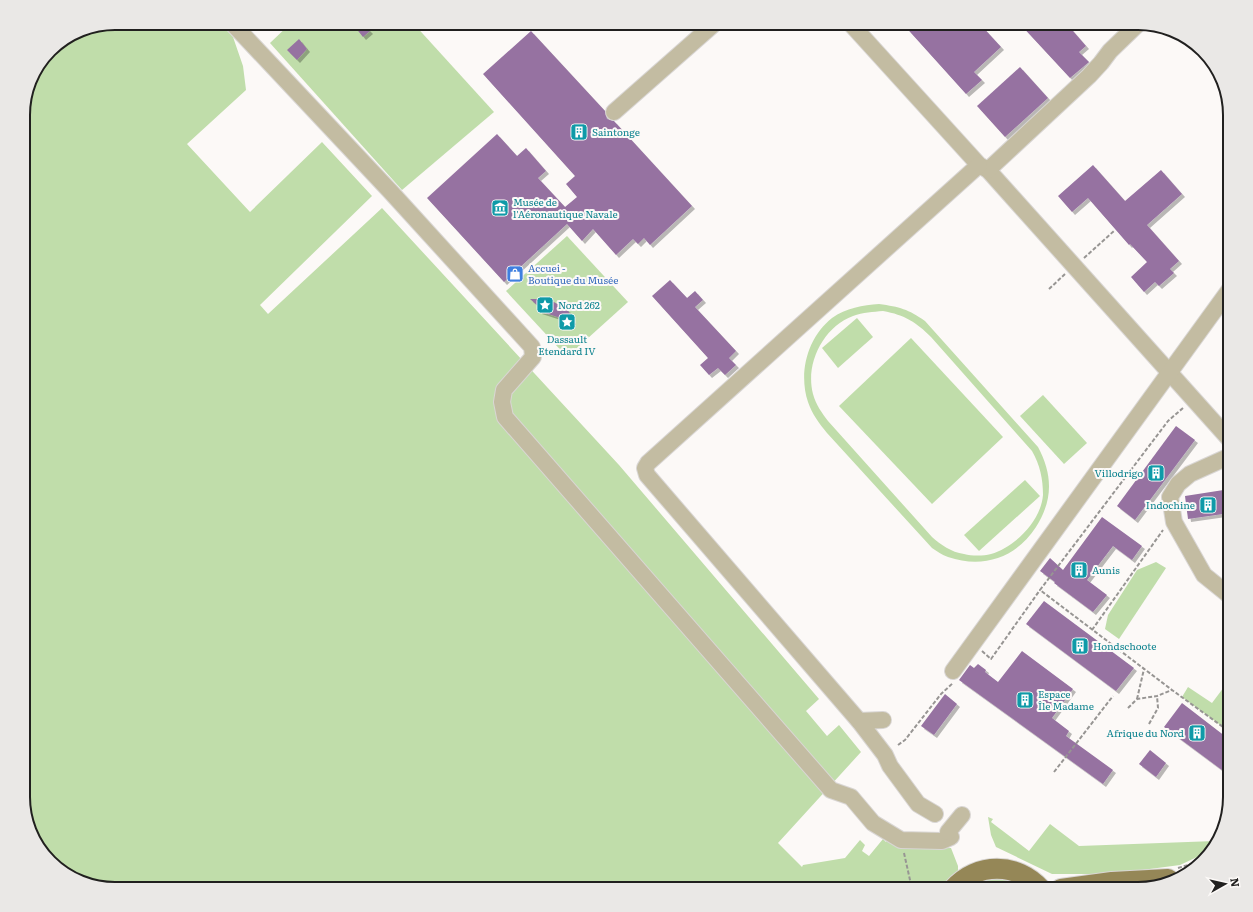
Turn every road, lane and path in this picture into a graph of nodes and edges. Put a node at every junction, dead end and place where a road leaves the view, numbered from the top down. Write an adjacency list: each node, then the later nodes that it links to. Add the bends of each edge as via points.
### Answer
1 (239, 30): 29 (lane, via 532,347 533,358 504,390 502,402 505,417 831,790 851,797 873,823)
2 (707, 30): 5 (lane)
3 (857, 30): 6 (lane)
4 (1132, 30): 6 (lane, via 1083,81)
5 (614, 112)
6 (984, 167): 8 (lane); 23 (lane, via 645,468 647,475)
7 (1223, 299): 8 (lane)
8 (1170, 373): 9 (lane); 16 (lane)
9 (1193, 400): 10 (lane); 14 (path, via 1168,421 1040,590)
10 (1223, 432)
11 (1223, 459): 12 (lane, via 1190,474 1178,484 1170,497)
12 (1174, 522): 13 (lane, via 1204,575); 14 (path, via 1164,530)
13 (1223, 590)
14 (1092, 630): 15 (path)
15 (1144, 669): 17 (path); 20 (path)
16 (953, 671)
17 (1172, 690): 19 (path); 25 (path)
18 (1113, 696): 26 (path)
19 (1158, 696): 20 (path); 24 (path, via 1158,708)
20 (1137, 699): 21 (path)
21 (1128, 708)
22 (883, 720): 23 (lane)
23 (859, 721): 27 (lane, via 886,755 890,766 918,804)
24 (1148, 724)
25 (1223, 727)
26 (1054, 772)
27 (935, 814)
28 (962, 815): 29 (lane, via 950,835 942,840)
29 (901, 840): 31 (path)
30 (1161, 878): 34 (main road)
31 (910, 882)
32 (960, 882): 33 (main road, via 973,874 994,868 1020,873)
33 (1034, 882)
34 (1112, 882)

